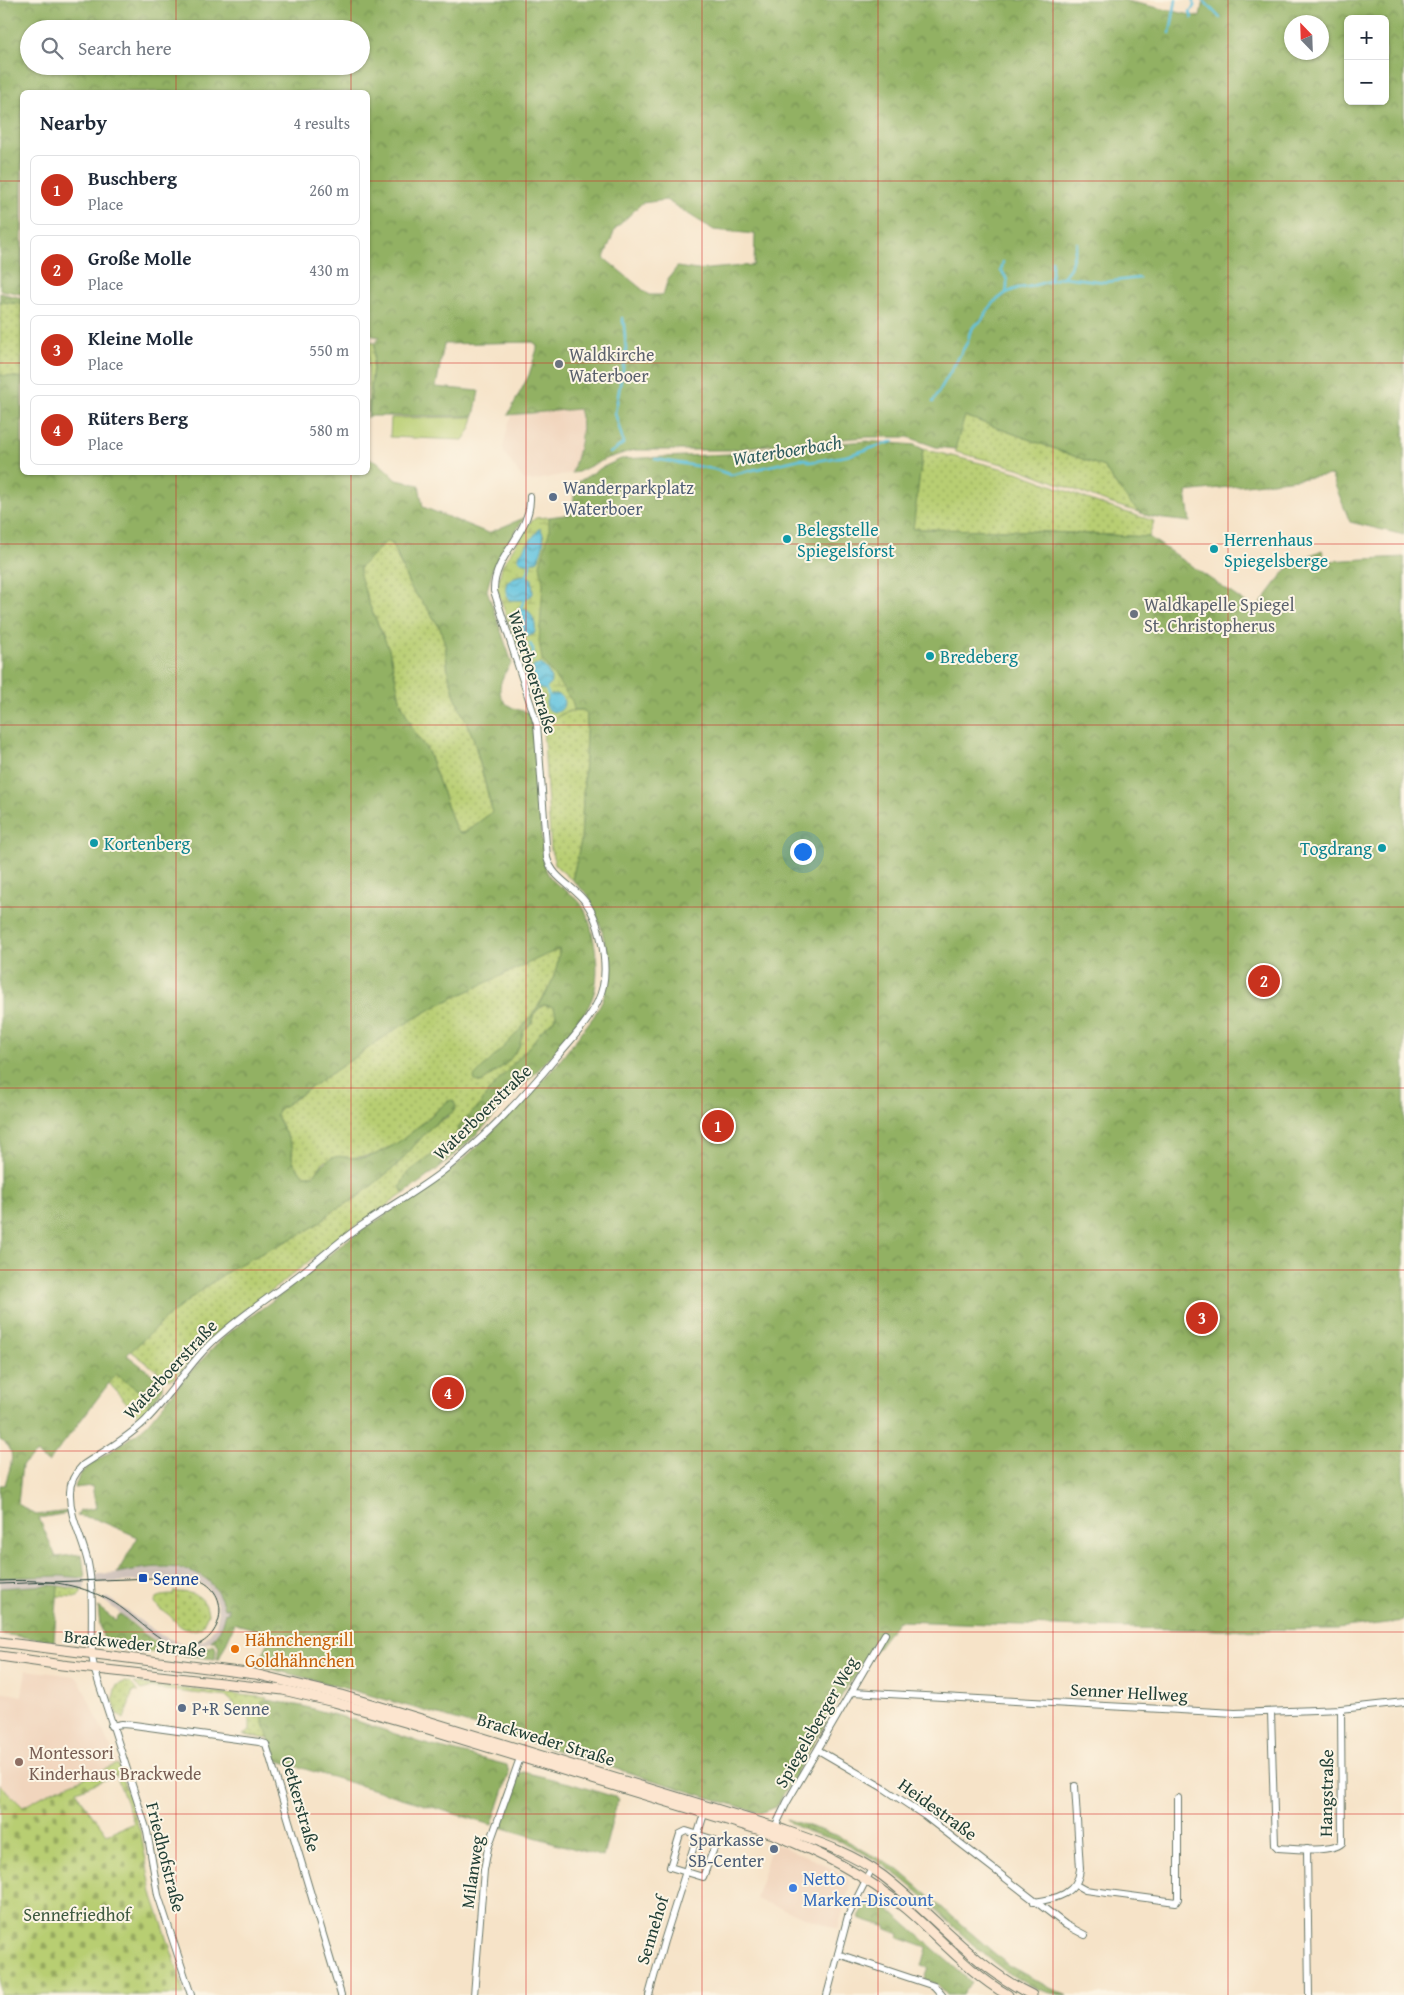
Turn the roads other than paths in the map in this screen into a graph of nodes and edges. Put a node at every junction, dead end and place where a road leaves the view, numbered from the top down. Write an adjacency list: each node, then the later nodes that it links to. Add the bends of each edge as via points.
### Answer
1 (530, 496): 4 (street, Waterboerstraße, via 527,520 499,565 493,582 494,591 537,724 547,858 553,872 585,900 596,923 604,964 600,997 586,1022 553,1062 472,1147 446,1169 344,1238 232,1325 207,1348 138,1427 77,1472 71,1484 70,1501 89,1570)
2 (885, 1634): 7 (street, Spiegelsberger Weg)
3 (0, 1642): 4 (main road, Brackweder Straße)
4 (92, 1655): 6 (street, Waterboerstraße); 17 (main road, Brackweder Straße, via 255,1674 341,1695)
5 (0, 1656): 6 (main road, Brackweder Straße)
6 (94, 1668): 11 (street, Friedhofstraße); 13 (main road, Brackweder Straße, via 307,1695)
7 (852, 1692): 10 (street, Senner Hellweg, via 1208,1712); 12 (street, Spiegelsberger Weg)
8 (1404, 1702): 9 (street, Senner Hellweg)
9 (1341, 1709): 10 (street, Senner Hellweg); 19 (street, Hangstraße, via 1342,1843 1335,1848)
10 (1271, 1712): 19 (street, Hangstraße, via 1274,1844 1278,1848)
11 (111, 1726): 27 (street, Friedhofstraße, via 147,1831 158,1896); 28 (street, Oetkerstraße, via 134,1725 266,1744)
12 (818, 1750): 17 (street, Spiegelsberger Weg); 24 (street, Heidestraße, via 925,1816)
13 (520, 1758): 16 (main road, Brackweder Straße); 29 (street, Milanweg, via 488,1848)
14 (1075, 1786): 23 (street, via 1080,1869)
15 (1178, 1798): 23 (street, via 1176,1902 1085,1890)
16 (704, 1814): 18 (street, Sennehof); 22 (main road, Brackweder Straße, via 773,1834 815,1851)
17 (775, 1827): 20 (main road, Brackweder Straße, via 835,1849)
18 (698, 1835): 21 (street, Sennehof); 21 (street, via 686,1831 680,1834 670,1865 672,1869); 21 (street, via 716,1843 705,1876 700,1878)
19 (1307, 1849): 35 (street, Hangstraße)
20 (872, 1868): 22 (street); 34 (main road, Brackweder Straße, via 982,1963)
21 (686, 1873): 30 (street, Sennehof)
22 (866, 1879): 26 (street, via 848,1916); 33 (main road, Brackweder Straße, via 907,1910 973,1971)
23 (1076, 1885): 24 (street, via 1056,1898)
24 (1034, 1902): 25 (street, Heidestraße)
25 (1085, 1935)
26 (838, 1954): 31 (street); 32 (street, via 934,1986)
27 (190, 1995)
28 (341, 1995)
29 (474, 1995)
30 (649, 1995)
31 (827, 1995)
32 (942, 1995)
33 (1008, 1995)
34 (1032, 1995)
35 (1309, 1995)

